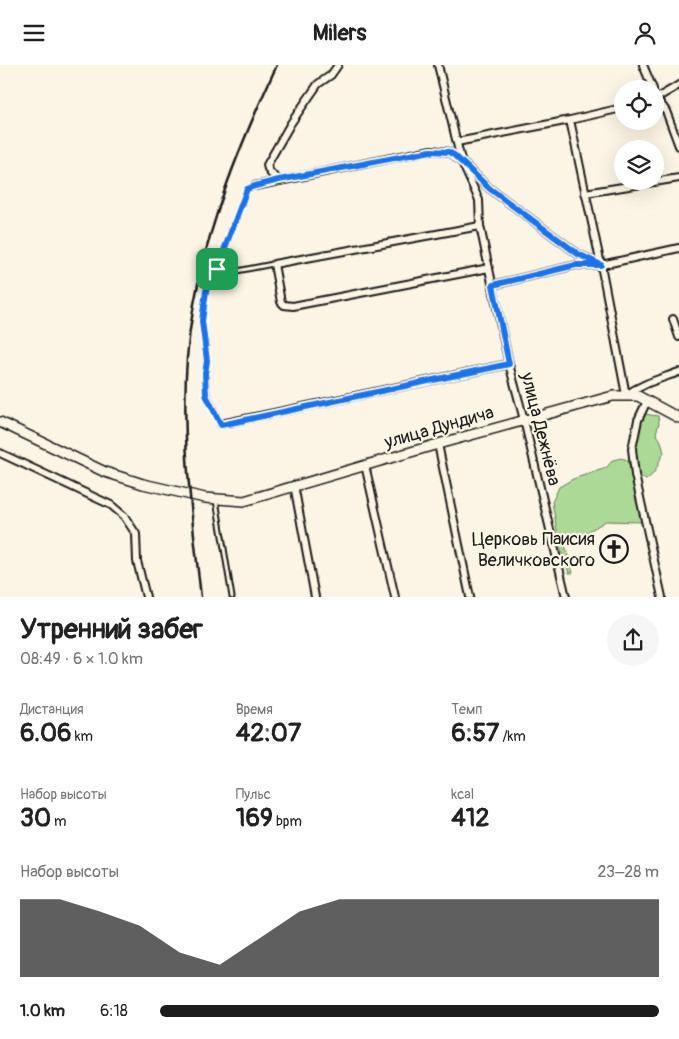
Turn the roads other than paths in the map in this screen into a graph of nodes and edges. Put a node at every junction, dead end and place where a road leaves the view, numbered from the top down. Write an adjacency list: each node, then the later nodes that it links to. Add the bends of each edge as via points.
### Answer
1 (338, 65): 14 (street, via 318,84 267,165 272,176)
2 (438, 65): 10 (street, улица Дежнёва)
3 (643, 65): 4 (street)
4 (649, 80)
5 (679, 85): 6 (street)
6 (664, 93)
7 (664, 109): 11 (street)
8 (614, 110): 9 (street)
9 (570, 120): 10 (street); 16 (street)
10 (457, 142): 12 (street, улица Дежнёва)
11 (679, 146)
12 (461, 160): 14 (street, via 449,152 431,151); 17 (street, улица Дежнёва, via 479,200); 20 (street, via 489,188 578,254)
13 (679, 178): 16 (street)
14 (279, 180): 15 (street)
15 (255, 186): 33 (lane, via 247,189 206,291 202,321 207,361 206,395)
16 (585, 193): 20 (street)
17 (480, 226): 19 (street); 21 (street, улица Дежнёва)
18 (679, 249): 20 (street)
19 (274, 263): 21 (street, via 281,302 293,306); 22 (lane)
20 (601, 265): 23 (street, via 576,265); 28 (street)
21 (489, 268): 23 (street, улица Дежнёва)
22 (237, 271)
23 (493, 285): 26 (street, улица Дежнёва)
24 (673, 319): 25 (street)
25 (679, 337)
26 (509, 364): 31 (street, улица Дежнёва); 33 (street)
27 (679, 372): 28 (street, улица Дундича, via 650,381)
28 (626, 395): 29 (street); 31 (street, улица Дундича)
29 (647, 401): 30 (street); 45 (street, via 638,420 632,449)
30 (679, 418)
31 (524, 420): 34 (street, улица Дундича); 44 (street, улица Дежнёва)
32 (0, 422): 38 (street, улица Дундича, via 105,472 143,484)
33 (221, 425)
34 (438, 444): 36 (street, улица Дундича); 43 (street)
35 (0, 453): 39 (street, via 111,505 124,516 136,534 137,561)
36 (365, 465): 37 (street, улица Дундича); 42 (street)
37 (294, 485): 38 (street, улица Дундича, via 244,501); 41 (street)
38 (216, 499): 40 (lane)
39 (146, 597)
40 (232, 597)
41 (315, 597)
42 (395, 597)
43 (470, 597)
44 (566, 597)
45 (662, 597)

